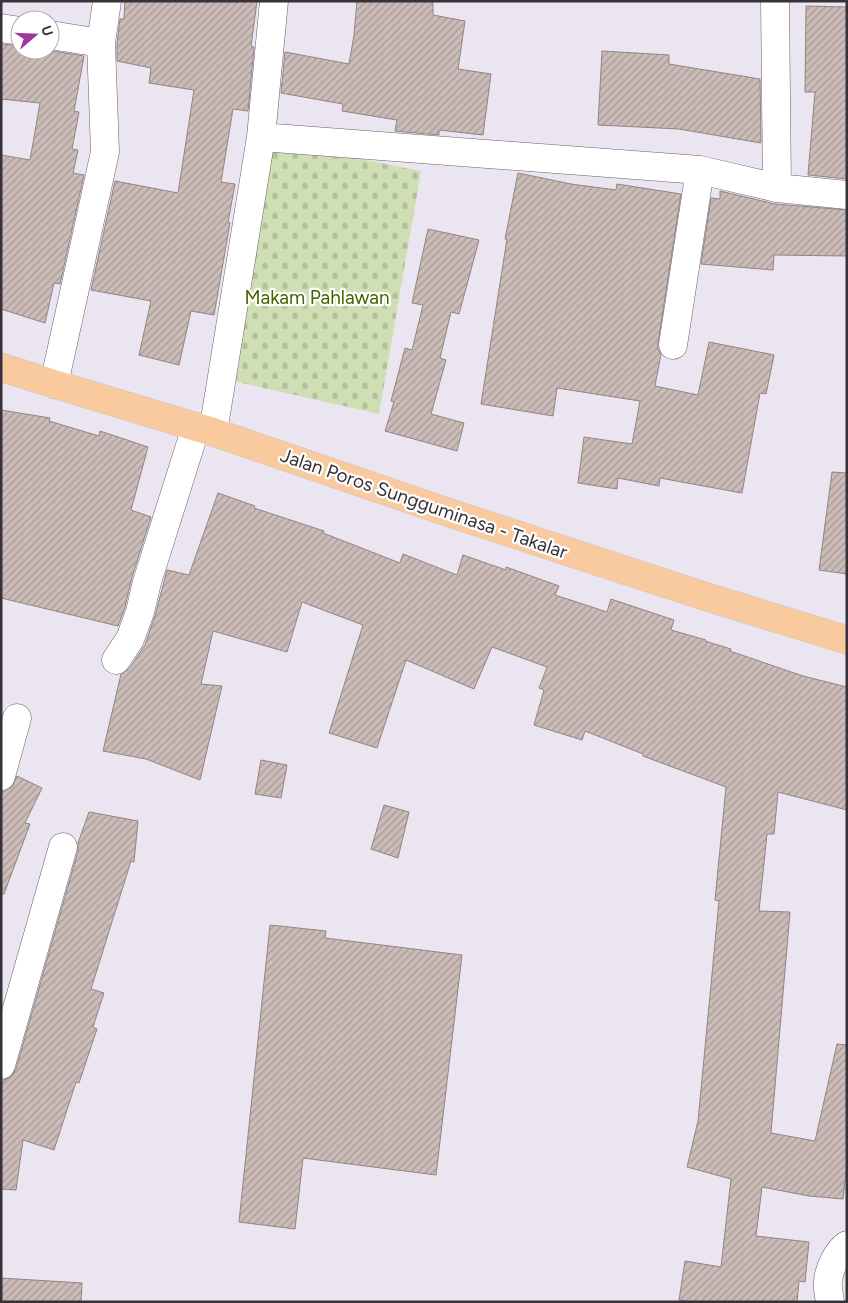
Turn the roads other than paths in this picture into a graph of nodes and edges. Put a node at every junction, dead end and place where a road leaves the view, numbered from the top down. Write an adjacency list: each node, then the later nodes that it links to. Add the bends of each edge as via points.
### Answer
1 (107, 1): 5 (street)
2 (274, 1): 6 (street)
3 (775, 1): 8 (street)
4 (60, 37): 5 (street)
5 (102, 43): 12 (street, via 105,152)
6 (261, 137): 7 (street); 13 (street)
7 (700, 170): 8 (street); 10 (street)
8 (777, 188): 9 (street)
9 (847, 195)
10 (673, 345)
11 (1, 367): 12 (highway, Jalan Poros Sungguminasa - Takalar)
12 (54, 384): 13 (highway, Jalan Poros Sungguminasa - Takalar)
13 (204, 430): 14 (highway, Jalan Poros Sungguminasa - Takalar, via 704,596); 15 (street, via 147,582 130,639)
14 (847, 640)
15 (116, 660)
16 (17, 718): 17 (street)
17 (1, 776)
18 (63, 847): 19 (street)
19 (1, 1066)
20 (847, 1245): 21 (street, via 834,1261 828,1281)
21 (830, 1302)

